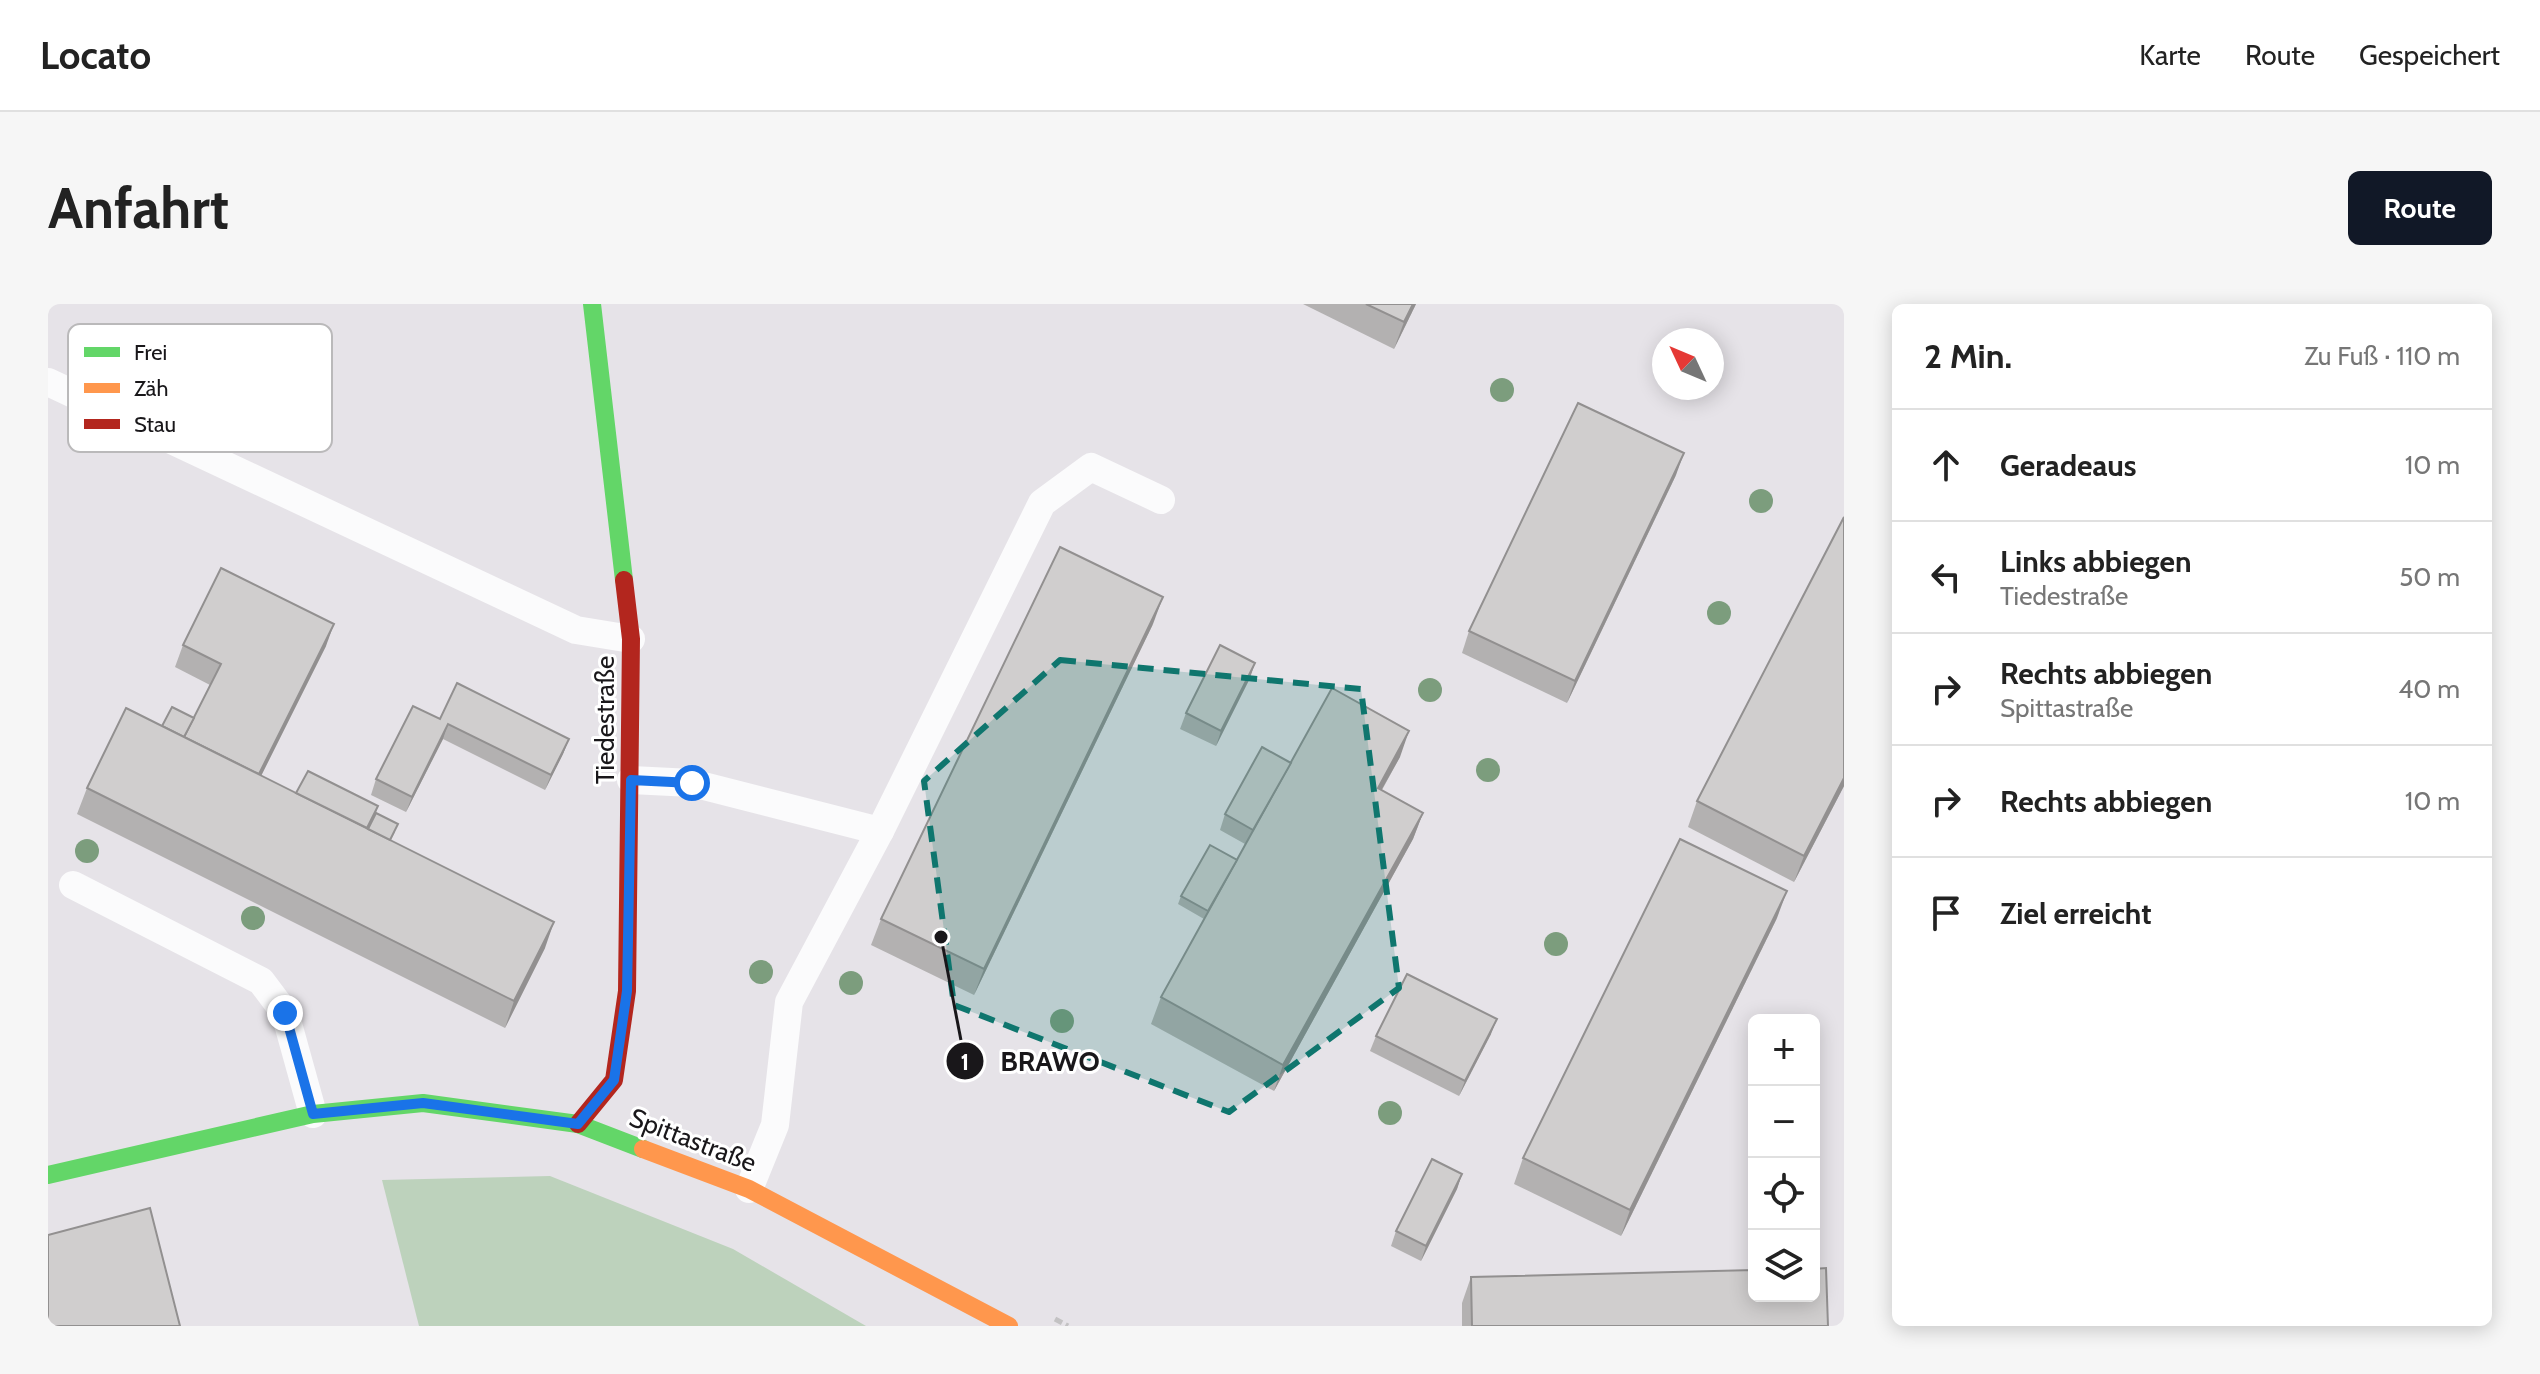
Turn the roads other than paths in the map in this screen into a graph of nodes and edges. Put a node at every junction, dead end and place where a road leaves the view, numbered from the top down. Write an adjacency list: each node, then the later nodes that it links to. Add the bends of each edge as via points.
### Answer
1 (592, 304): 6 (street, Tiedestraße)
2 (48, 382): 3 (lane)
3 (68, 391)
4 (197, 452): 6 (lane, via 576,630)
5 (1161, 500): 8 (lane, via 1091,467 1042,503)
6 (631, 639): 7 (street, Tiedestraße)
7 (631, 780): 8 (lane, via 692,783); 11 (street, Tiedestraße, via 627,991 614,1080)
8 (880, 831): 13 (lane, via 789,1002 775,1125)
9 (73, 885): 10 (lane, via 261,981 285,1013)
10 (313, 1114): 11 (street, Spittastraße, via 423,1103); 12 (street, Spittastraße)
11 (578, 1124): 13 (street, Spittastraße)
12 (48, 1175)
13 (749, 1189): 14 (street, Spittastraße)
14 (1009, 1326)

